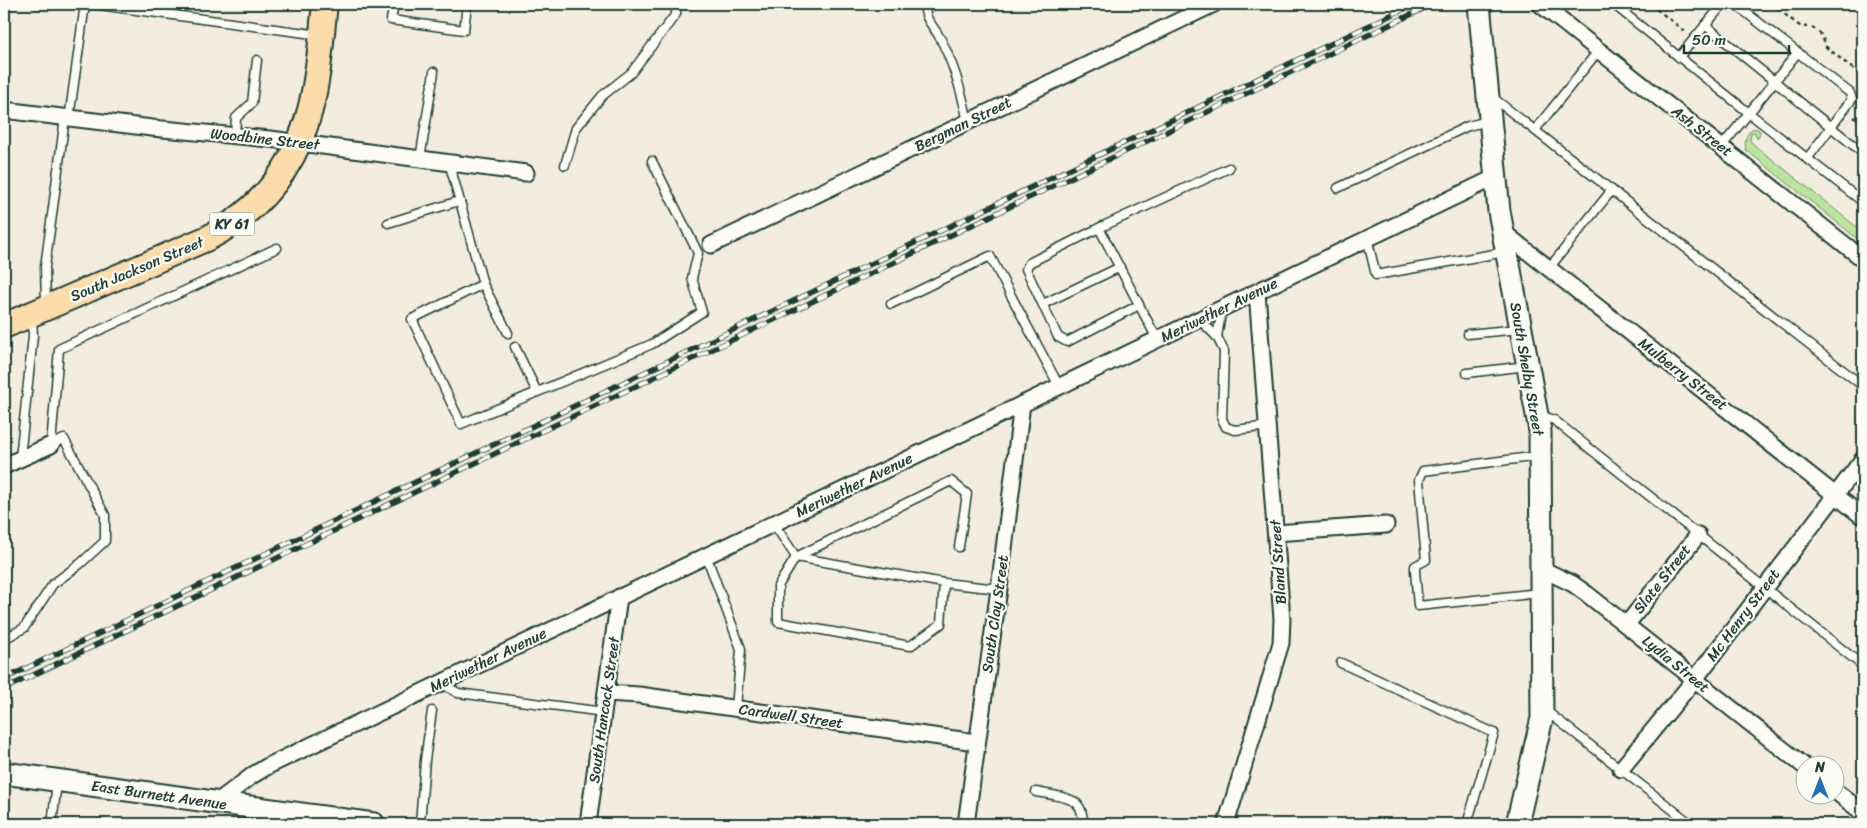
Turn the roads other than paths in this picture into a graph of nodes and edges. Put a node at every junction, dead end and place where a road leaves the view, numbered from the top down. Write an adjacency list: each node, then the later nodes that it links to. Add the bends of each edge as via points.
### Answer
1 (85, 4): 25 (lane)
2 (92, 4): 15 (lane)
3 (325, 4): 15 (main road, South Jackson Street / KY 61)
4 (394, 4): 5 (lane, via 391,20 464,30)
5 (467, 4)
6 (677, 4): 38 (lane, via 676,14 631,73 602,96 576,128)
7 (924, 4): 27 (lane, via 925,17 940,37 960,84)
8 (1214, 4): 27 (street, Bergman Street)
9 (1479, 4): 22 (main road, South Shelby Street)
10 (1540, 4): 16 (street, Ash Street)
11 (1613, 4): 18 (lane)
12 (1723, 4): 14 (lane)
13 (1735, 4): 17 (lane)
14 (1705, 26): 18 (lane); 21 (lane)
15 (321, 35): 31 (main road, South Jackson Street / KY 61, via 311,110)
16 (1599, 50): 29 (lane); 32 (street, Ash Street)
17 (1798, 52): 21 (lane); 28 (lane, via 1852,97)
18 (1679, 57): 24 (lane)
19 (258, 60): 30 (lane, via 252,103 236,118)
20 (434, 72): 34 (lane)
21 (1774, 82): 24 (lane); 28 (lane)
22 (1487, 94): 26 (main road, South Shelby Street); 29 (lane)
23 (4, 110): 25 (street, Woodbine Street)
24 (1749, 113): 32 (lane); 35 (lane)
25 (67, 118): 30 (street, Woodbine Street); 61 (lane)
26 (1490, 121): 41 (main road, South Shelby Street); 42 (lane, via 1468,126)
27 (968, 122): 51 (street, Bergman Street)
28 (1831, 127): 33 (lane); 35 (lane)
29 (1535, 130): 43 (lane)
30 (235, 136): 31 (street, Woodbine Street)
31 (300, 143): 34 (street, Woodbine Street); 61 (main road, South Jackson Street / KY 61, via 266,195 227,228)
32 (1722, 146): 52 (street, Ash Street)
33 (1863, 152)
34 (420, 159): 37 (street, Woodbine Street)
35 (1807, 159): 45 (lane)
36 (652, 161): 51 (lane)
37 (449, 162): 40 (street, Woodbine Street); 44 (lane)
38 (565, 165)
39 (1229, 168): 47 (lane)
40 (526, 173)
41 (1496, 177): 48 (street, Meriwether Avenue); 49 (main road, South Shelby Street)
42 (1338, 188)
43 (1612, 190): 54 (lane); 73 (lane)
44 (459, 200): 46 (lane); 55 (lane)
45 (1863, 202)
46 (388, 223)
47 (1099, 228): 53 (lane); 58 (lane, via 1029,263 1026,269)
48 (1367, 238): 49 (lane, via 1376,275); 56 (street, Meriwether Avenue)
49 (1505, 242): 54 (street, Mulberry Street); 64 (main road, South Shelby Street)
50 (277, 248): 78 (lane, via 59,349)
51 (705, 249): 74 (lane, via 692,278 702,312 652,344)
52 (1863, 259)
53 (1120, 267): 58 (lane); 59 (lane)
54 (1549, 268): 83 (street, Mulberry Street)
55 (483, 284): 65 (lane); 74 (lane, via 412,319 461,424)
56 (1257, 292): 60 (street, Meriwether Avenue); 77 (street, Bland Street)
57 (891, 304): 72 (lane, via 990,256)
58 (1043, 304): 59 (lane, via 1058,337 1067,342)
59 (1140, 306): 68 (lane)
60 (1222, 308): 62 (street, Meriwether Avenue); 67 (lane)
61 (39, 310): 63 (main road, South Jackson Street / KY 61); 80 (lane)
62 (1199, 319): 67 (lane); 68 (street, Meriwether Avenue)
63 (4, 326)
64 (1521, 328): 66 (lane); 70 (main road, South Shelby Street)
65 (508, 333)
66 (1468, 334)
67 (1217, 337): 77 (lane, via 1224,351 1222,419 1226,427 1235,430)
68 (1157, 339): 72 (street, Meriwether Avenue)
69 (515, 347): 74 (lane)
70 (1528, 366): 71 (lane); 76 (main road, South Shelby Street)
71 (1467, 373)
72 (1059, 386): 75 (street, Meriwether Avenue)
73 (1863, 386)
74 (537, 392)
75 (1022, 404): 85 (street, Meriwether Avenue); 95 (street, South Clay Street)
76 (1538, 415): 79 (main road, South Shelby Street); 88 (lane, via 1554,420)
77 (1268, 426): 87 (street, Bland Street)
78 (50, 445): 80 (street); 99 (lane, via 64,439 105,515 104,541 53,584 24,628)
79 (1540, 456): 92 (main road, South Shelby Street); 96 (lane, via 1423,471 1419,480 1426,560 1416,566 1415,571 1418,606)
80 (20, 459): 82 (street)
81 (1863, 459): 83 (street, Mc Henry Street)
82 (4, 466)
83 (1836, 495): 84 (street, Mulberry Street); 94 (street, Mc Henry Street)
84 (1863, 517)
85 (774, 524): 90 (street, Meriwether Avenue); 91 (lane)
86 (1386, 524): 87 (street)
87 (1276, 533): 124 (street, Bland Street, via 1281,643)
88 (1698, 534): 94 (lane); 98 (street, Slate Street)
89 (959, 547): 91 (lane, via 967,494 951,480)
90 (706, 555): 97 (street, Meriwether Avenue); 105 (lane, via 741,649)
91 (796, 557): 93 (lane); 93 (lane, via 778,586 778,622 910,646 941,624)
92 (1542, 569): 96 (main road, South Shelby Street); 98 (street, Lydia Street, via 1573,584)
93 (944, 582): 95 (lane)
94 (1764, 587): 101 (lane); 102 (street, Mc Henry Street)
95 (999, 590): 109 (street, South Clay Street)
96 (1542, 592): 106 (main road, South Shelby Street)
97 (619, 597): 103 (street, Meriwether Avenue); 104 (street, South Hancock Street)
98 (1627, 624): 102 (street, Lydia Street)
99 (4, 639)
100 (1342, 663): 125 (lane, via 1494,733)
101 (1863, 666)
102 (1694, 679): 110 (street, Lydia Street); 111 (street, Mc Henry Street)
103 (441, 683): 108 (lane, via 458,693); 116 (street, Meriwether Avenue, via 268,766)
104 (606, 693): 105 (street, Cardwell Street); 108 (street, South Hancock Street)
105 (736, 708): 109 (street, Cardwell Street)
106 (1542, 708): 111 (lane); 126 (main road, South Shelby Street)
107 (432, 711): 120 (lane)
108 (604, 712): 121 (street, South Hancock Street)
109 (976, 742): 122 (street, South Clay Street)
110 (1794, 758)
111 (1621, 769): 127 (lane)
112 (4, 773): 113 (main road, East Burnett Avenue)
113 (58, 781): 116 (main road, East Burnett Avenue); 118 (lane)
114 (1036, 792): 123 (lane, via 1078,804)
115 (1844, 798): 117 (street)
116 (217, 802): 119 (main road, East Burnett Avenue)
117 (1863, 813)
118 (52, 824)
119 (374, 824)
120 (420, 824)
121 (588, 824)
122 (966, 824)
123 (1083, 824)
124 (1226, 824)
125 (1467, 824)
126 (1517, 824)
127 (1691, 824)

